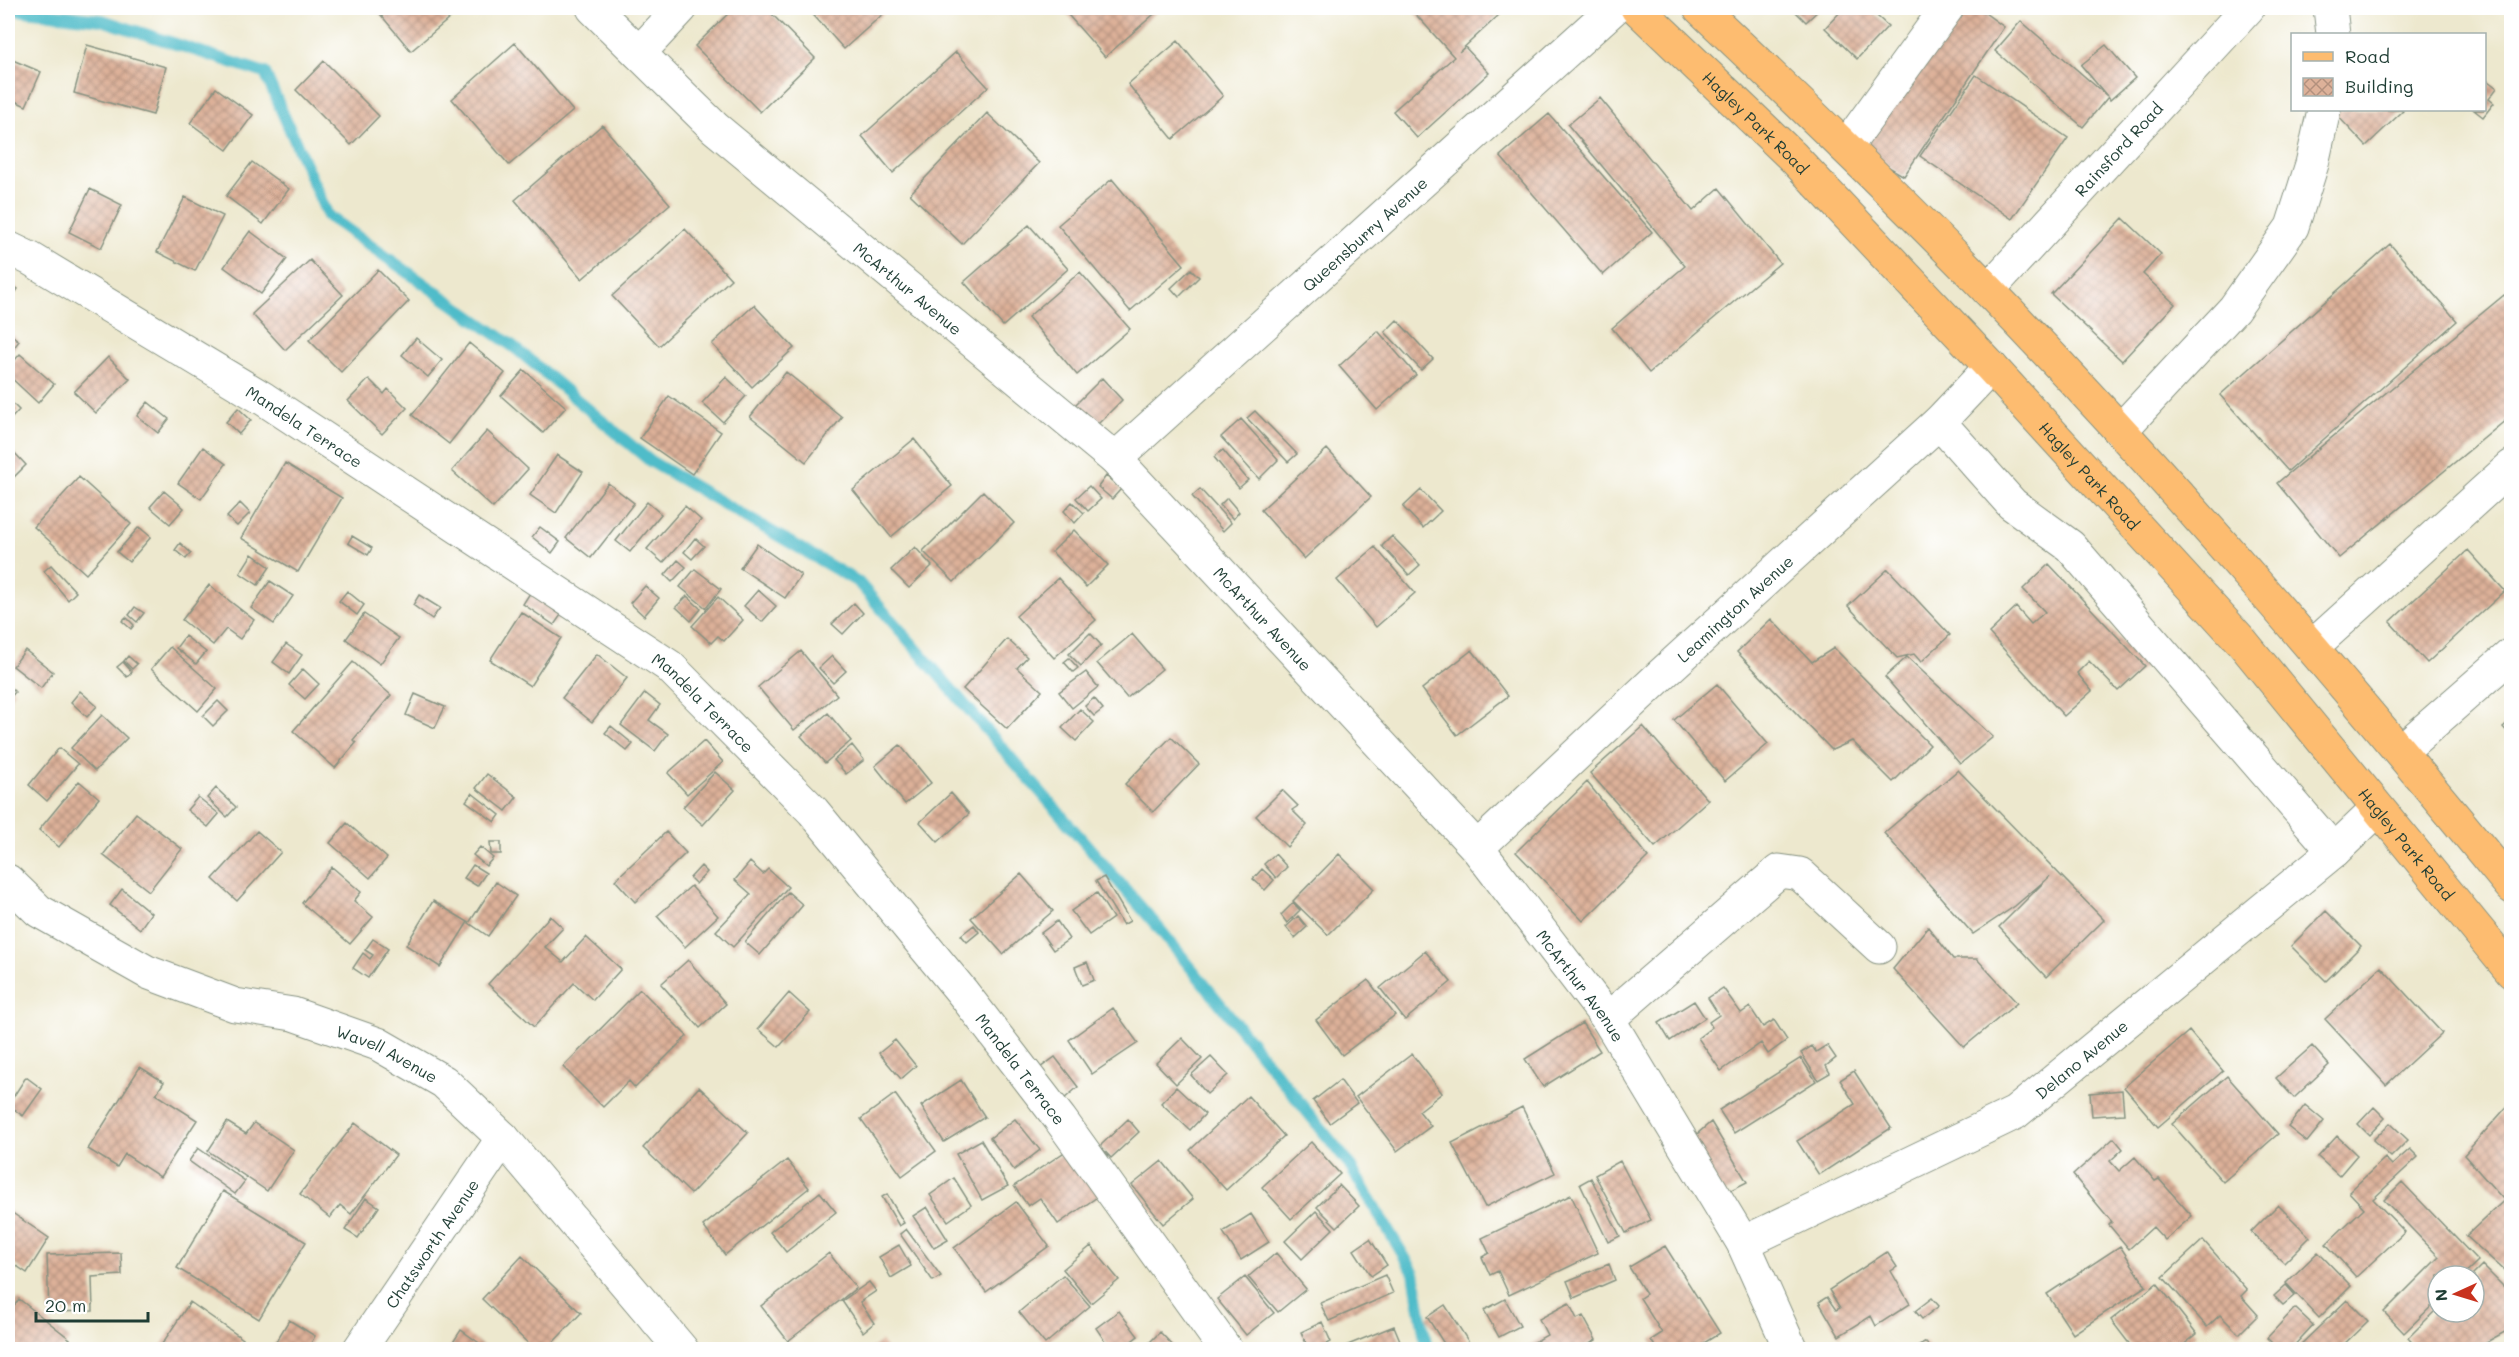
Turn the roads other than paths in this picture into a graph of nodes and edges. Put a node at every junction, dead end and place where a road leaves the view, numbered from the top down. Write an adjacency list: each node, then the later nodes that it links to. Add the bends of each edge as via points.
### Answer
1 (593, 8): 10 (street, McArthur Avenue)
2 (681, 8): 10 (street)
3 (1614, 8): 18 (street, Queensburry Avenue)
4 (1637, 8): 15 (main road, Hagley Park Road, via 1793,158)
5 (1700, 8): 12 (main road)
6 (1947, 8): 12 (street)
7 (2248, 8): 14 (street, Rainsford Road)
8 (2330, 8): 9 (street)
9 (2333, 33)
10 (639, 53): 18 (street, McArthur Avenue, via 715,128)
11 (2324, 111): 17 (street, via 2292,227 2234,309)
12 (1846, 147): 14 (main road)
13 (8, 248): 35 (street, Mandela Terrace, via 31,258 264,399 669,666 813,811 955,984 1060,1119)
14 (1988, 290): 17 (main road)
15 (1991, 368): 16 (street, Leamington Avenue); 23 (main road, Hagley Park Road, via 2243,643)
16 (1939, 422): 24 (street, Leamington Avenue); 25 (street, via 2012,504 2070,546)
17 (2120, 431): 20 (main road)
18 (1115, 459): 24 (street, McArthur Avenue)
19 (2511, 466): 20 (street)
20 (2312, 647): 22 (main road)
21 (2511, 654): 22 (street)
22 (2401, 751): 27 (main road)
23 (2378, 808): 25 (street, Delano Avenue); 29 (main road, Hagley Park Road)
24 (1478, 848): 30 (street, McArthur Avenue)
25 (2334, 850): 32 (street, Delano Avenue, via 2015,1113)
26 (8, 881): 31 (street, Wavell Avenue, via 39,911 147,972 235,1005 293,1014 378,1044 444,1082)
27 (2511, 886)
28 (1879, 947): 30 (street, via 1800,874 1779,871)
29 (2511, 972)
30 (1608, 1019): 32 (street, McArthur Avenue)
31 (503, 1138): 33 (street, Chatsworth Avenue); 34 (street, Wavell Avenue)
32 (1743, 1243): 36 (street, McArthur Avenue)
33 (359, 1350)
34 (682, 1350)
35 (1226, 1350)
36 (1791, 1350)

